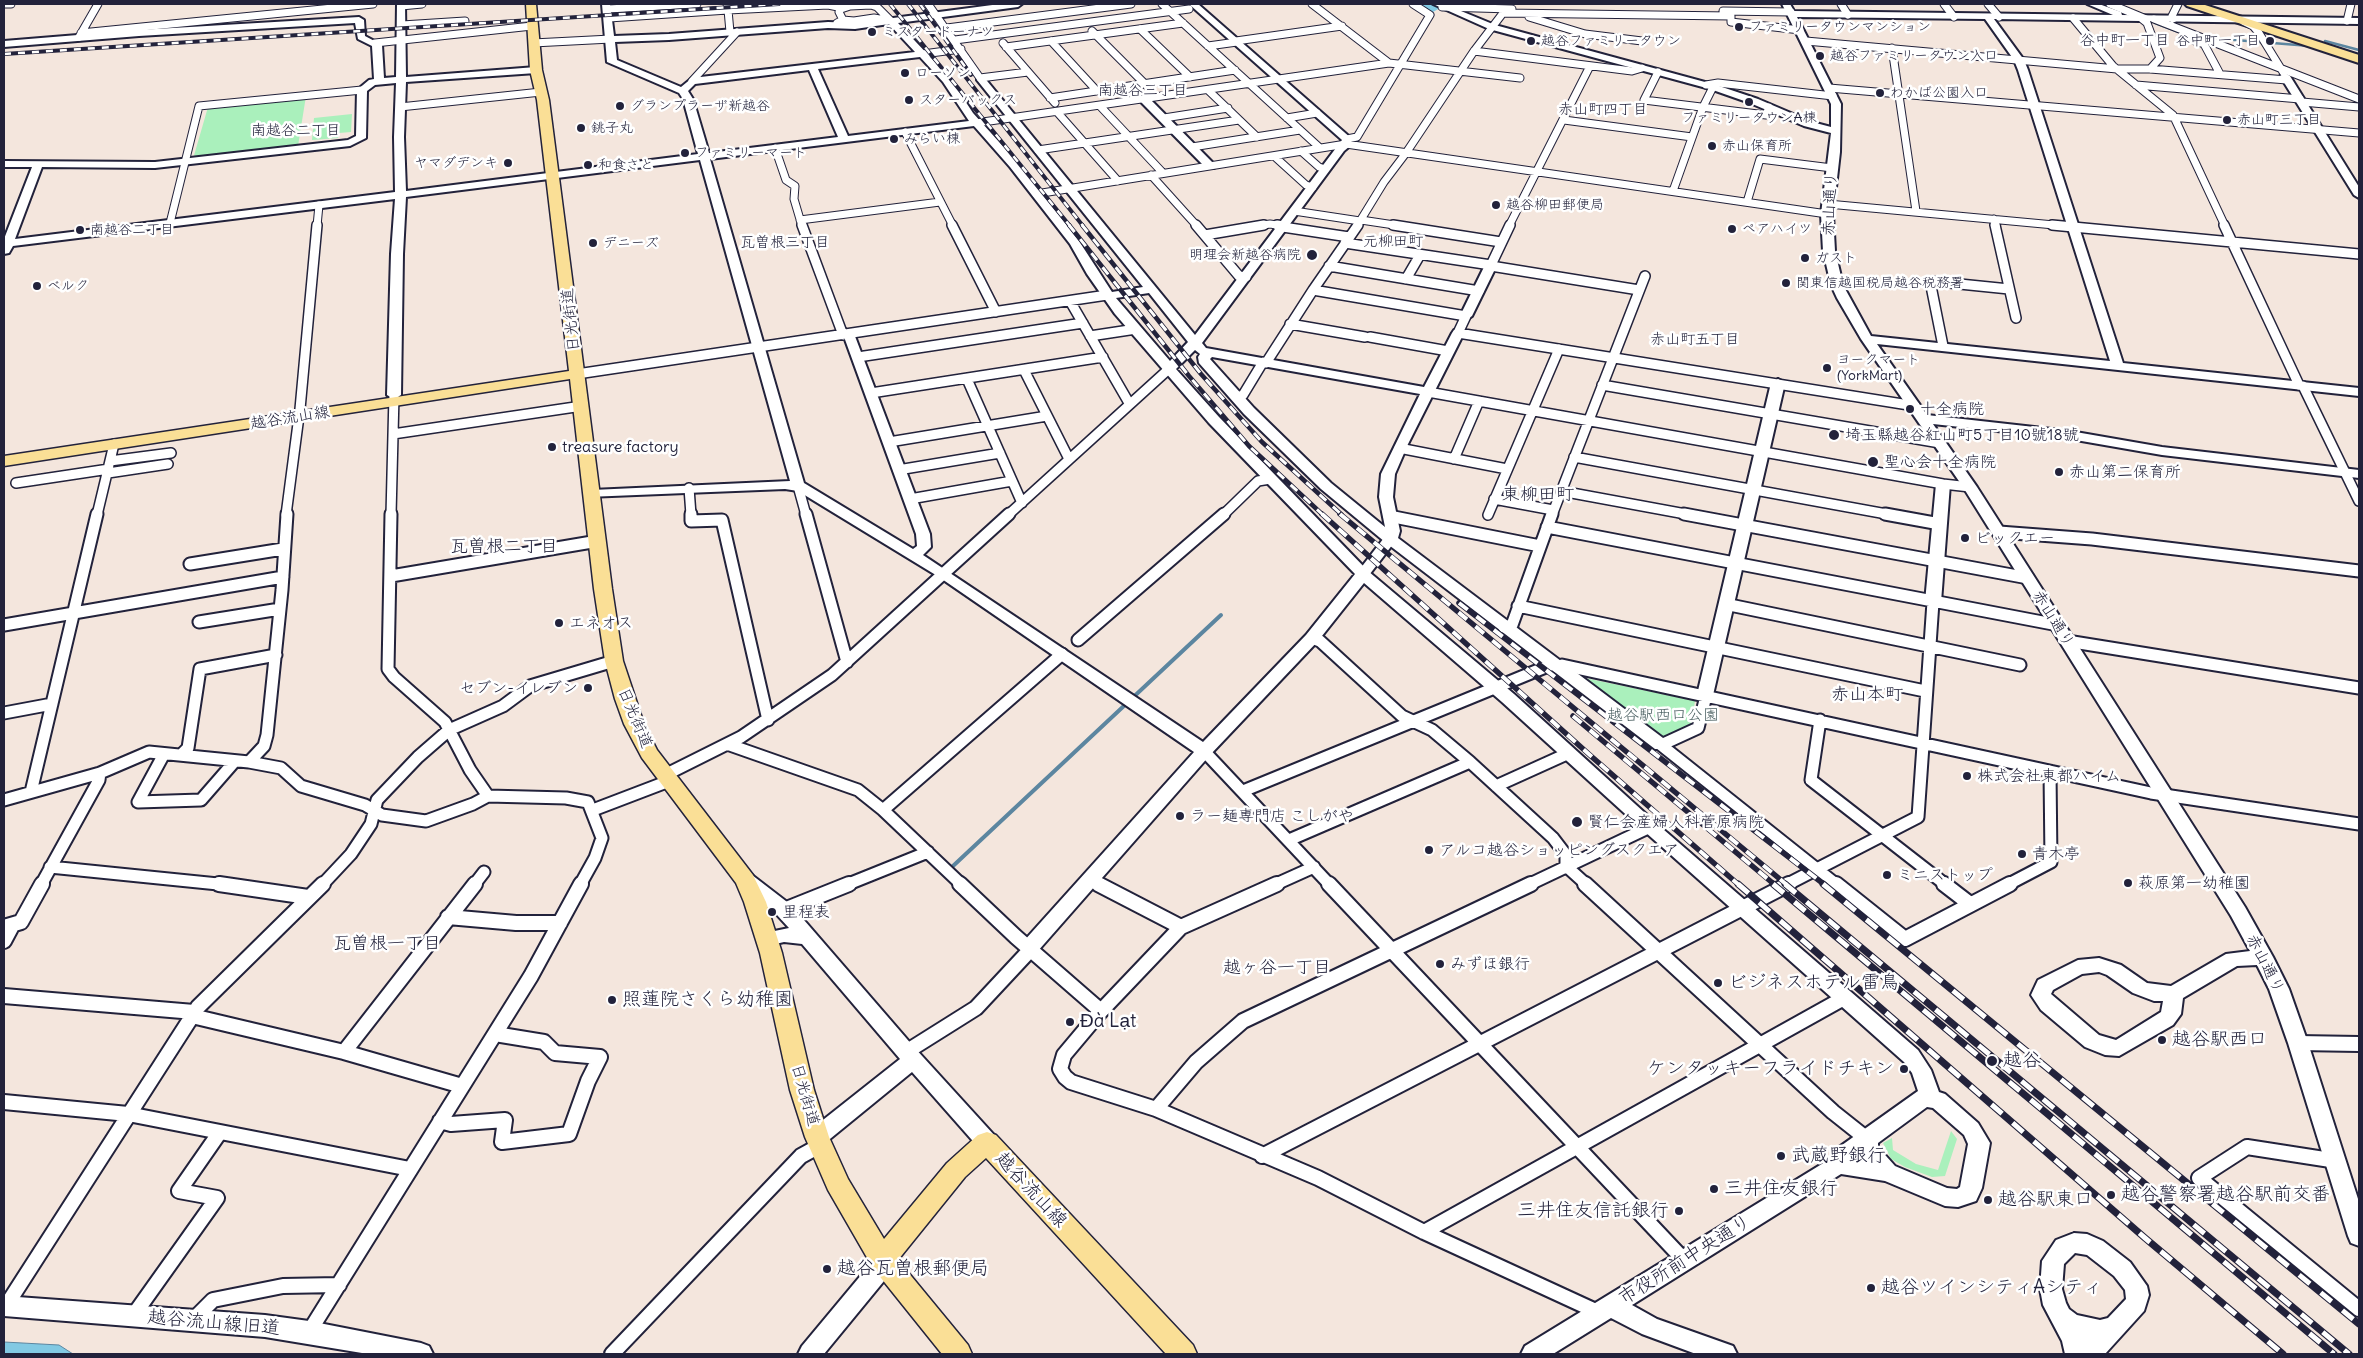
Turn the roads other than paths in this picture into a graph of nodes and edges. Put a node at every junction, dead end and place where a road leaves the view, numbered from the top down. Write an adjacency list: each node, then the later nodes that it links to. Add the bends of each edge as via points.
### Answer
1 (4, 4): 2 (street)
2 (11, 4)
3 (98, 4): 72 (street)
4 (284, 4): 38 (street)
5 (373, 4): 38 (street)
6 (422, 4): 25 (street)
7 (531, 4): 62 (main road, 日光街道)
8 (697, 4): 32 (street)
9 (928, 4): 40 (street)
10 (1018, 4): 30 (street)
11 (1076, 4): 33 (street)
12 (1131, 4): 33 (street)
13 (1162, 4): 36 (street)
14 (1312, 4): 63 (street)
15 (1726, 4): 37 (street)
16 (1841, 4): 41 (street)
17 (1944, 4): 42 (street)
18 (1988, 4): 43 (street)
19 (2091, 4): 46 (street)
20 (2110, 4): 50 (street)
21 (2178, 4): 47 (street)
22 (2191, 4): 51 (highway)
23 (2202, 4): 51 (highway)
24 (2351, 4): 54 (street)
25 (401, 5): 60 (street)
26 (1415, 5): 28 (street); 92 (street, via 1430,15)
27 (1191, 6): 36 (street); 79 (street)
28 (1439, 6): 37 (street); 64 (street)
29 (728, 7): 31 (street, via 828,5); 32 (street); 68 (street)
30 (993, 7): 40 (street); 49 (street)
31 (842, 8): 35 (street, via 871,5); 48 (street, via 839,12)
32 (608, 10): 73 (street)
33 (1082, 10): 49 (street); 56 (street)
34 (1790, 10): 37 (street); 41 (street); 67 (street, 赤山通り)
35 (882, 11): 44 (street); 53 (street)
36 (1170, 11): 56 (street); 58 (street)
37 (1730, 11)
38 (283, 13): 59 (street); 72 (street)
39 (1515, 13): 64 (street, via 1503,13); 67 (street, via 1731,16 1731,22); 77 (street, via 1585,34)
40 (936, 14): 53 (street); 65 (street)
41 (1848, 15): 42 (street)
42 (1954, 17): 43 (street)
43 (1993, 17): 45 (street); 91 (street)
44 (874, 18): 48 (street); 53 (street)
45 (2073, 18): 46 (street); 97 (street)
46 (2124, 18): 50 (street)
47 (2173, 19): 50 (street); 51 (street)
48 (843, 20): 61 (street)
49 (1005, 20): 65 (street); 69 (street)
50 (2147, 20): 83 (street); 98 (street, via 2160,58); 105 (street)
51 (2247, 20): 54 (street); 90 (highway); 105 (street)
52 (464, 21): 60 (street)
53 (891, 21): 61 (street, via 855,26); 89 (street)
54 (2346, 21): 55 (street)
55 (2359, 21)
56 (1093, 22): 57 (street)
57 (1084, 23): 69 (street); 71 (street)
58 (1182, 23): 66 (street); 84 (street)
59 (281, 24): 72 (street); 80 (street, via 359,20 361,37)
60 (402, 25): 74 (street)
61 (828, 25): 68 (street)
62 (532, 26): 74 (street); 81 (main road, 日光街道)
63 (1342, 26): 79 (street); 93 (street)
64 (1492, 26): 88 (street); 96 (street)
65 (946, 28): 75 (street)
66 (1140, 29): 71 (street); 106 (street)
67 (1800, 30): 78 (street, 赤山通り)
68 (733, 32): 73 (street); 113 (street)
69 (1015, 32): 70 (street)
70 (995, 34): 75 (street); 85 (street)
71 (1095, 35): 76 (street); 114 (street)
72 (80, 36): 82 (street)
73 (611, 39): 81 (street); 120 (street, via 612,62)
74 (402, 40): 80 (street); 109 (street)
75 (955, 40): 87 (street)
76 (1051, 41): 85 (street); 121 (street)
77 (1642, 41)
78 (1806, 41): 86 (street); 123 (street, 赤山通り)
79 (1236, 42): 84 (street); 111 (street)
80 (375, 43): 112 (street)
81 (533, 43): 99 (main road, 日光街道)
82 (4, 44)
83 (2204, 45): 104 (street); 105 (street)
84 (1208, 46): 100 (street)
85 (1006, 47): 102 (street)
86 (1892, 48): 91 (street); 124 (street)
87 (961, 50): 89 (street); 107 (street)
88 (1474, 52): 94 (street); 101 (street)
89 (924, 54): 95 (street); 145 (street, via 947,80)
90 (2359, 57)
91 (2019, 60): 97 (street); 130 (street)
92 (1401, 62): 93 (street); 101 (street); 156 (street, via 1357,137)
93 (1389, 63): 111 (street)
94 (1590, 66): 96 (street, via 1632,71); 144 (street)
95 (812, 67): 113 (street); 155 (street)
96 (1642, 68): 103 (street)
97 (2117, 69): 98 (street); 116 (street)
98 (2150, 69): 110 (street)
99 (536, 70): 109 (street); 122 (main road, 日光街道)
100 (1235, 70): 106 (street); 115 (street)
101 (1461, 70): 108 (street); 163 (street)
102 (1028, 72): 107 (street); 125 (street)
103 (1658, 72): 117 (street); 133 (street, via 1644,100)
104 (2220, 74): 105 (street); 110 (street)
105 (2285, 75): 127 (street); 129 (street)
106 (1190, 77): 114 (street)
107 (980, 78): 142 (street)
108 (1520, 78)
109 (401, 79): 112 (street); 132 (street)
110 (2164, 79): 116 (street); 129 (street)
111 (1280, 80): 115 (street); 138 (street)
112 (379, 81): 118 (street)
113 (692, 81): 120 (street)
114 (1144, 84): 121 (street); 126 (street)
115 (1250, 84): 119 (street); 141 (street)
116 (2136, 85): 139 (street)
117 (1710, 86): 123 (street, via 1718,83); 133 (street); 134 (street)
118 (362, 90): 166 (street, via 199,106); 166 (street, via 362,134 358,141)
119 (1208, 90): 126 (street); 136 (street)
120 (683, 91): 165 (street)
121 (1097, 91): 125 (street)
122 (541, 92): 132 (street); 175 (main road, 日光街道)
123 (1831, 92): 124 (street); 149 (street, 赤山通り, via 1837,112)
124 (1898, 94): 130 (street); 188 (street)
125 (1050, 98): 137 (street)
126 (1158, 98): 128 (street)
127 (2359, 99)
128 (1145, 100): 131 (street); 140 (street)
129 (2301, 100): 135 (street); 148 (street)
130 (2034, 105): 139 (street); 194 (street)
131 (1100, 106): 137 (street); 152 (street)
132 (400, 107): 180 (street)
133 (1703, 107): 134 (street, via 1766,115); 154 (street)
134 (1769, 107): 149 (street, via 1808,124)
135 (2359, 107)
136 (1228, 108): 140 (street); 143 (street)
137 (1060, 112): 142 (street); 157 (street)
138 (1317, 113): 141 (street); 156 (street)
139 (2174, 117): 148 (street); 198 (street)
140 (1164, 118): 146 (street)
141 (1287, 118): 147 (street)
142 (1014, 119): 145 (street); 161 (street)
143 (1240, 120): 146 (street); 153 (street)
144 (1564, 120): 154 (street); 172 (street)
145 (976, 123): 150 (street); 181 (street)
146 (1175, 130): 152 (street); 158 (street)
147 (1300, 130): 153 (street); 160 (street)
148 (2320, 130): 151 (street); 182 (street)
149 (1836, 131): 170 (street, 赤山通り)
150 (905, 132): 155 (street); 183 (street)
151 (2359, 133)
152 (1128, 136): 157 (street); 173 (street)
153 (1257, 137): 158 (street)
154 (1692, 137): 179 (street)
155 (844, 140): 159 (street)
156 (1347, 141): 160 (street); 163 (street); 171 (street)
157 (1085, 143): 161 (street); 176 (street)
158 (1192, 147): 169 (street)
159 (775, 148): 165 (street); 190 (street, via 786,180 795,186 794,199)
160 (1320, 148): 162 (street)
161 (1038, 150): 178 (street)
162 (1301, 151): 164 (street); 171 (street)
163 (1406, 153): 172 (street); 191 (street)
164 (1274, 156): 169 (street); 177 (street, via 1306,185)
165 (704, 157): 175 (street); 226 (street)
166 (186, 162): 168 (street, via 122,166); 192 (street)
167 (4, 164): 168 (street)
168 (38, 165): 199 (street)
169 (1210, 166): 173 (street)
170 (1832, 168): 184 (street, via 1760,159); 186 (street, 赤山通り)
171 (1325, 169): 177 (street)
172 (1537, 171): 179 (street); 197 (street)
173 (1163, 174): 174 (street)
174 (1151, 175): 176 (street); 195 (street)
175 (552, 176): 180 (street); 237 (main road, 日光街道)
176 (1118, 181): 178 (street)
177 (1313, 187): 187 (street)
178 (1070, 188): 181 (street); 208 (street)
179 (1673, 191): 184 (street)
180 (401, 194): 185 (street); 246 (street)
181 (1036, 194): 212 (street, via 1075,243)
182 (2359, 195)
183 (940, 202): 190 (street); 214 (street)
184 (1747, 202): 186 (street)
185 (319, 205): 192 (street); 252 (street)
186 (1827, 208): 188 (street); 223 (street, 赤山通り, via 1829,251 1837,285)
187 (1294, 211): 191 (street); 193 (street)
188 (1916, 211): 189 (street)
189 (1994, 219): 194 (street); 207 (street)
190 (800, 220): 221 (street)
191 (1360, 221): 196 (street); 197 (street)
192 (170, 223): 199 (street)
193 (1283, 226): 195 (street, via 1270,224); 196 (street); 205 (street)
194 (2074, 227): 198 (street); 234 (street)
195 (1205, 235): 205 (street, via 1239,276)
196 (1347, 240): 201 (street); 202 (street)
197 (1501, 242): 203 (street)
198 (2233, 242): 200 (street); 241 (street)
199 (5, 247)
200 (2359, 254)
201 (1420, 255): 203 (street); 206 (street)
202 (1330, 266): 206 (street); 209 (street)
203 (1491, 266): 210 (street); 211 (street)
204 (1645, 276): 210 (street)
205 (1246, 277): 224 (street)
206 (1406, 279): 211 (street)
207 (2009, 289): 216 (street); 225 (street, via 1930,282)
208 (1152, 290): 212 (street); 224 (street)
209 (1313, 290): 215 (street); 218 (street)
210 (1639, 290): 230 (street)
211 (1479, 291): 215 (street)
212 (1108, 295): 213 (street); 219 (street)
213 (1070, 301): 214 (street); 217 (street)
214 (996, 312): 221 (street)
215 (1466, 316): 220 (street)
216 (2016, 318)
217 (1082, 323): 222 (street); 231 (street)
218 (1290, 324): 228 (street); 233 (street)
219 (1136, 329): 222 (street); 235 (street)
220 (1458, 332): 227 (street); 228 (street)
221 (846, 334): 226 (street); 231 (street)
222 (1090, 336): 232 (street)
223 (1867, 339): 225 (street); 250 (street, 赤山通り)
224 (1195, 343): 229 (street); 235 (street)
225 (1943, 346): 234 (street)
226 (758, 347): 237 (street); 280 (street)
227 (1559, 348): 230 (street); 251 (street)
228 (1448, 351): 242 (street)
229 (1208, 353): 233 (street); 245 (street, via 1204,360)
230 (1612, 356): 239 (street); 240 (street)
231 (858, 357): 244 (street)
232 (1103, 358): 236 (street); 248 (street)
233 (1265, 363): 242 (street); 245 (street, via 1243,395)
234 (2118, 366): 241 (street)
235 (1171, 367): 248 (street); 276 (street, via 1214,420)
236 (1024, 370): 238 (street); 254 (street)
237 (576, 371): 246 (main road, 越谷流山線); 249 (main road, 日光街道)
238 (967, 379): 244 (street); 257 (street)
239 (1778, 383): 250 (street); 253 (street)
240 (1602, 385): 253 (street); 256 (street)
241 (2301, 385): 243 (street); 275 (street)
242 (1428, 392): 247 (street); 262 (street)
243 (2359, 392)
244 (871, 394): 259 (street)
245 (1237, 397): 297 (street, via 1326,486)
246 (394, 399): 252 (main road, 越谷流山線); 258 (street)
247 (1479, 401): 251 (street); 268 (street)
248 (1129, 403): 269 (street)
249 (582, 406): 258 (street); 285 (main road, 日光街道)
250 (1915, 406): 255 (street, 赤山通り)
251 (1532, 411): 256 (street); 273 (street)
252 (299, 413): 260 (main road, 越谷流山線); 264 (main road, 越谷流山線); 300 (street)
253 (1770, 414): 261 (street); 263 (street)
254 (1047, 416): 257 (street); 269 (street)
255 (1924, 419): 261 (street, 赤山通り); 275 (street)
256 (1589, 420): 263 (street); 267 (street)
257 (988, 425): 259 (street); 266 (street)
258 (393, 434): 308 (street)
259 (888, 442): 274 (street)
260 (114, 444): 270 (main road, 越谷流山線); 272 (street)
261 (1940, 444): 281 (street, 赤山通り)
262 (1399, 448): 268 (street); 292 (street, via 1388,474 1386,497)
263 (1761, 451): 279 (street); 283 (street)
264 (4, 453)
265 (171, 453): 272 (street)
266 (1000, 453): 274 (street); 277 (street)
267 (1574, 457): 283 (street); 284 (street)
268 (1454, 458): 273 (street)
269 (1069, 459): 289 (street)
270 (4, 461)
271 (168, 464): 272 (street)
272 (109, 468): 278 (street); 315 (street)
273 (1507, 468): 287 (street)
274 (898, 470): 286 (street)
275 (2352, 473): 288 (street)
276 (1270, 479): 307 (street); 321 (street, via 1258,481 1220,518)
277 (1012, 481): 286 (street); 289 (street)
278 (16, 483)
279 (1943, 484): 281 (street); 293 (street)
280 (798, 486): 282 (street); 301 (street); 328 (street)
281 (1970, 487): 296 (street, 赤山通り)
282 (689, 488): 285 (street); 337 (street, via 691,521 722,520)
283 (1754, 489): 293 (street); 294 (street)
284 (1561, 491): 290 (street); 294 (street)
285 (592, 494): 298 (main road, 日光街道)
286 (910, 499): 301 (street, via 923,534 924,547)
287 (1494, 499): 290 (street); 291 (street)
288 (2359, 501)
289 (1022, 503): 306 (street)
290 (1553, 510): 295 (street)
291 (1488, 515)
292 (1389, 516): 297 (street, via 1393,531); 299 (street)
293 (1940, 524): 302 (street)
294 (1744, 526): 302 (street); 304 (street)
295 (1547, 527): 299 (street); 304 (street)
296 (1998, 532): 305 (street, via 2092,539); 310 (street, 赤山通り)
297 (1390, 539): 307 (street); 319 (street)
298 (598, 541): 308 (street); 327 (main road, 日光街道)
299 (1540, 546): 313 (street)
300 (283, 548): 303 (street); 309 (street)
301 (913, 556): 306 (street)
302 (1935, 561): 310 (street); 311 (street)
303 (190, 564)
304 (1735, 564): 311 (street); 312 (street)
305 (2359, 572)
306 (944, 574): 325 (street); 328 (street)
307 (1363, 574): 320 (street); 331 (street)
308 (390, 576): 340 (street, via 388,669 439,715)
309 (283, 577): 314 (street); 315 (street)
310 (2028, 578): 318 (street, 赤山通り)
311 (1933, 602): 318 (street); 323 (street)
312 (1725, 604): 323 (street); 324 (street)
313 (1518, 606): 319 (street, via 1512,625); 324 (street)
314 (280, 609): 316 (street); 326 (street)
315 (74, 612): 317 (street); 335 (street)
316 (199, 622)
317 (4, 624)
318 (2058, 625): 322 (street, 赤山通り)
319 (1504, 627): 330 (street)
320 (1312, 638): 339 (street, via 1320,640 1402,716); 344 (street)
321 (1078, 640)
322 (2067, 641): 332 (street); 357 (street, 赤山通り)
323 (1929, 645): 329 (street); 333 (street)
324 (1715, 648): 333 (street); 334 (street)
325 (1062, 654): 344 (street); 361 (street)
326 (276, 655): 347 (street, via 200,669 188,748); 349 (street, via 267,735 264,746)
327 (614, 661): 340 (street, via 530,686 503,706); 353 (main road, 日光街道, via 634,724)
328 (847, 662): 337 (street)
329 (2020, 664)
330 (1555, 666): 331 (street); 334 (street); 343 (street)
331 (1496, 687): 339 (street); 345 (street)
332 (2359, 688)
333 (1925, 691): 341 (street)
334 (1705, 695): 338 (street); 343 (street, via 1698,728)
335 (52, 704): 336 (street); 356 (street)
336 (4, 713)
337 (768, 720): 342 (street)
338 (1820, 720): 341 (street); 365 (street, via 1811,780)
339 (1412, 721): 350 (street, via 1439,736); 355 (street)
340 (449, 730): 358 (street); 362 (street, via 377,800)
341 (1924, 743): 351 (street); 365 (street, via 1918,817)
342 (727, 744): 353 (street); 361 (street, via 858,790)
343 (1661, 745): 371 (street)
344 (1204, 751): 355 (street); 373 (street)
345 (1569, 753): 354 (street); 364 (street)
346 (164, 754): 347 (street); 348 (street, via 138,802 201,800); 352 (street, via 149,752)
347 (181, 755): 348 (street)
348 (235, 761): 349 (street)
349 (249, 762): 362 (street, via 280,768 301,786 365,805)
350 (1470, 762): 354 (street); 366 (street)
351 (2050, 771): 357 (street); 376 (street, via 2051,862)
352 (100, 773): 356 (street); 369 (street)
353 (667, 778): 360 (street); 374 (main road, 日光街道)
354 (1496, 786): 368 (street, via 1552,838 1566,855)
355 (1243, 791): 366 (street)
356 (31, 792): 359 (street)
357 (2164, 795): 363 (street); 389 (street, 赤山通り)
358 (488, 796): 360 (street, via 566,798 588,802); 362 (street, via 426,822)
359 (4, 800)
360 (593, 810): 380 (street, via 602,838 600,847)
361 (883, 810): 367 (street)
362 (374, 811): 375 (street, via 371,824 351,854)
363 (2359, 824)
364 (1650, 827): 368 (street); 377 (street)
365 (1882, 835): 371 (street); 376 (street)
366 (1289, 840): 370 (street)
367 (928, 852): 378 (street); 386 (street)
368 (1566, 866): 387 (street); 388 (street)
369 (50, 867): 375 (street, via 200,881); 381 (street, via 21,922)
370 (1314, 867): 382 (street); 387 (street)
371 (1817, 867): 376 (street, via 1905,939); 377 (street)
372 (484, 872): 379 (street)
373 (1089, 879): 382 (street); 386 (street)
374 (745, 880): 378 (street); 384 (main road, 日光街道)
375 (308, 897): 394 (street)
376 (1970, 904)
377 (1741, 908): 388 (street); 392 (street)
378 (784, 910): 383 (street)
379 (448, 917): 380 (street); 400 (street)
380 (560, 923): 395 (street)
381 (8, 926): 385 (street)
382 (1181, 927): 393 (street)
383 (806, 937): 384 (street, via 784,935); 401 (street)
384 (767, 939): 410 (main road, 日光街道, via 789,1038)
385 (4, 941)
386 (1031, 948): 393 (street); 401 (street, via 976,1008)
387 (1392, 950): 397 (street); 405 (street, via 1243,1021 1196,1062)
388 (1658, 952): 397 (street); 399 (street)
389 (2263, 957): 390 (street, via 2233,959); 396 (street, 赤山通り)
390 (2174, 994): 390 (street, via 2171,1014 2166,1020 2119,1048 2105,1047 2092,1041 2048,1005 2041,995 2045,985 2078,967 2099,965 2114,970 2140,988)
391 (4, 996): 394 (street)
392 (1844, 998): 399 (street); 403 (street, via 1917,1063)
393 (1101, 1011): 405 (street, via 1064,1055 1060,1069 1071,1082)
394 (193, 1014): 400 (street); 406 (street)
395 (495, 1034): 402 (street); 407 (street, via 544,1042 555,1053 600,1057 570,1134 502,1142 504,1120 450,1124)
396 (2298, 1043): 398 (street); 414 (street, 赤山通り)
397 (1478, 1044): 412 (street); 413 (street)
398 (2359, 1044)
399 (1760, 1046): 409 (street); 412 (street)
400 (344, 1052): 402 (street)
401 (909, 1056): 410 (street); 411 (street)
402 (462, 1086): 407 (street)
403 (1931, 1098): 409 (street, via 1916,1102); 417 (street, via 1938,1100 1977,1136 1979,1143 1968,1194 1958,1198 1945,1197)
404 (5, 1103): 406 (street)
405 (1156, 1110): 413 (street)
406 (128, 1114): 408 (street); 423 (street)
407 (440, 1121): 416 (street)
408 (220, 1132): 416 (street); 426 (street, via 179,1191 217,1198)
409 (1867, 1139): 415 (street, 市役所前中央通り, via 1844,1156); 417 (street, via 1871,1155)
410 (819, 1141): 421 (main road, 日光街道, via 837,1183); 432 (street)
411 (987, 1142): 421 (main road, 越谷流山線, via 950,1176); 435 (main road, 越谷流山線)
412 (1577, 1148): 418 (street); 420 (street)
413 (1262, 1156): 418 (street, via 1318,1178)
414 (2337, 1161): 419 (street, 赤山通り); 424 (street, via 2247,1147 2199,1178)
415 (1838, 1165): 417 (street); 420 (street, 市役所前中央通り)
416 (410, 1169): 422 (street)
417 (1887, 1172)
418 (1424, 1232): 425 (street)
419 (2359, 1236)
420 (1684, 1260): 425 (street, 市役所前中央通り)
421 (883, 1261): 433 (street); 434 (main road, 日光街道)
422 (339, 1285): 428 (street, via 283,1286 213,1300); 430 (street)
423 (5, 1306): 426 (street, 越谷流山線旧道)
424 (2359, 1309)
425 (1606, 1310): 436 (street, 市役所前中央通り); 437 (street)
426 (133, 1316): 428 (street, 越谷流山線旧道)
427 (2062, 1317): 429 (street, via 2090,1330); 429 (street, via 2052,1297 2053,1261 2064,1247 2074,1243 2087,1244 2122,1269 2136,1286 2136,1304); 438 (street, via 2074,1339)
428 (193, 1321): 430 (street, 越谷流山線旧道)
429 (2115, 1327): 439 (street)
430 (309, 1332): 431 (street, 越谷流山線旧道)
431 (421, 1354)
432 (612, 1354)
433 (810, 1354)
434 (958, 1354)
435 (1183, 1354)
436 (1533, 1354)
437 (1724, 1354)
438 (2077, 1354)
439 (2090, 1354)

